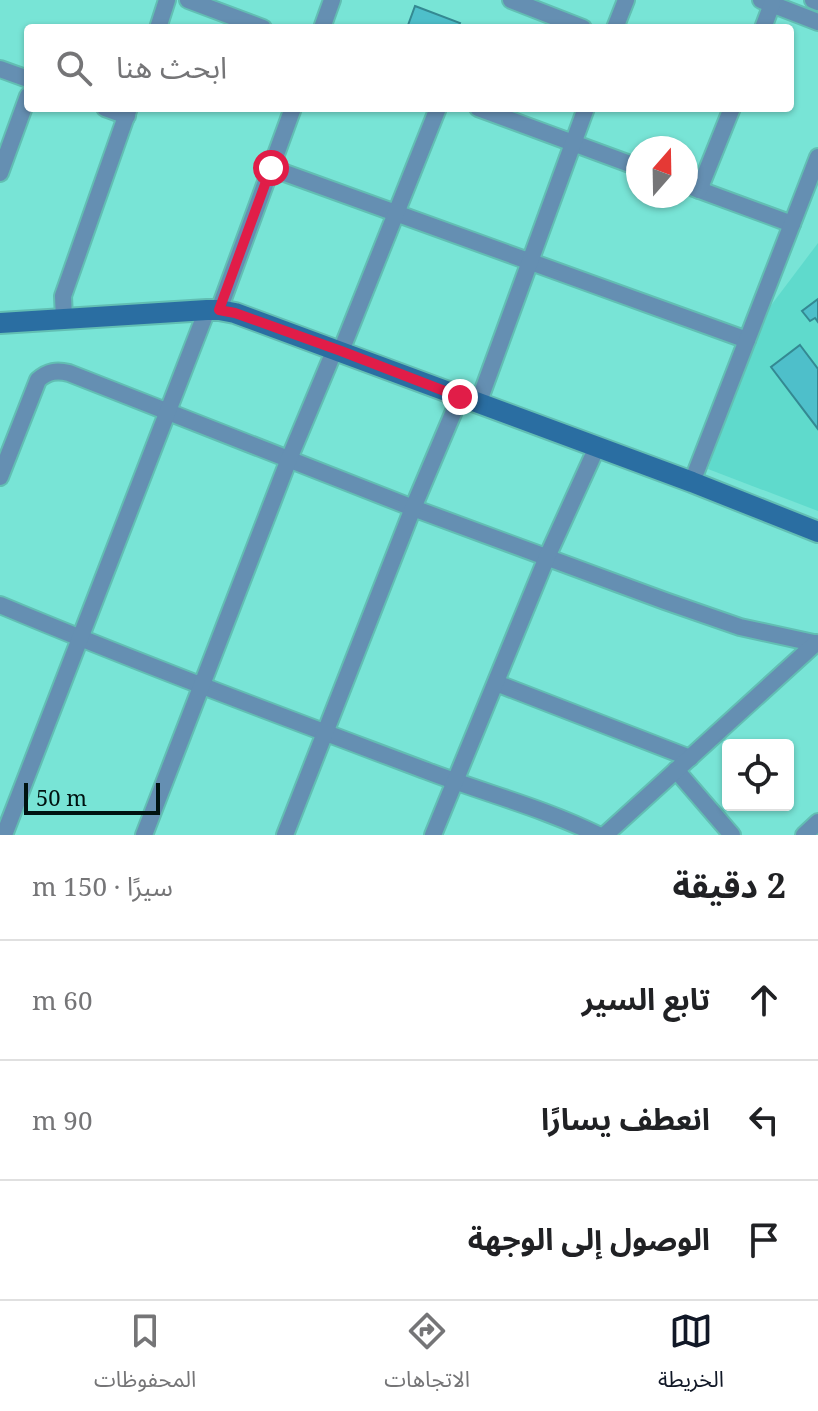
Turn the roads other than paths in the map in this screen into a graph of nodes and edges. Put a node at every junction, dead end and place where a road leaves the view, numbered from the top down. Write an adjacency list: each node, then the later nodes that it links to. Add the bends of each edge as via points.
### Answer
1 (167, 0): 8 (street)
2 (332, 0): 10 (street)
3 (511, 0): 11 (street)
4 (626, 0): 12 (street)
5 (197, 2): 9 (street)
6 (767, 2): 7 (street); 13 (street)
7 (818, 22)
8 (159, 24)
9 (253, 24)
10 (323, 24)
11 (573, 24)
12 (617, 24)
13 (764, 24)
14 (0, 69): 15 (street)
15 (24, 78)
16 (24, 107): 27 (street)
17 (128, 112): 34 (street, via 63,296)
18 (292, 112): 26 (street)
19 (436, 112): 30 (street)
20 (489, 112): 23 (street)
21 (585, 112): 23 (street)
22 (730, 112): 28 (street)
23 (573, 143): 25 (street); 32 (street)
24 (818, 157): 31 (street)
25 (626, 163)
26 (271, 168): 30 (street); 33 (street)
27 (0, 173)
28 (698, 178)
29 (698, 190): 31 (street)
30 (396, 213): 32 (street); 37 (street)
31 (792, 224): 36 (street)
32 (530, 262): 36 (street); 38 (street)
33 (213, 310): 34 (street); 37 (street); 39 (street)
34 (64, 319): 35 (street)
35 (0, 323)
36 (747, 340): 43 (street)
37 (338, 350): 38 (street); 41 (street)
38 (469, 400): 40 (street); 44 (street)
39 (168, 412): 41 (street); 42 (street, via 69,373 49,372 33,389); 48 (street)
40 (597, 447): 43 (street); 46 (street)
41 (289, 459): 44 (street); 51 (street)
42 (0, 477)
43 (692, 482): 45 (street)
44 (413, 508): 46 (street); 52 (street)
45 (818, 532)
46 (547, 557): 49 (street, via 740,627); 50 (street)
47 (0, 605): 48 (street)
48 (81, 639): 51 (street); 57 (street)
49 (817, 644): 53 (street)
50 (496, 683): 53 (street); 55 (street)
51 (201, 686): 52 (street); 58 (street)
52 (325, 732): 55 (street); 59 (street)
53 (690, 758): 54 (street)
54 (676, 770): 62 (street); 63 (street)
55 (456, 782): 60 (street); 61 (street)
56 (818, 822): 64 (street)
57 (4, 835)
58 (144, 835)
59 (285, 835)
60 (433, 835)
61 (598, 835)
62 (605, 835)
63 (732, 835)
64 (804, 835)

